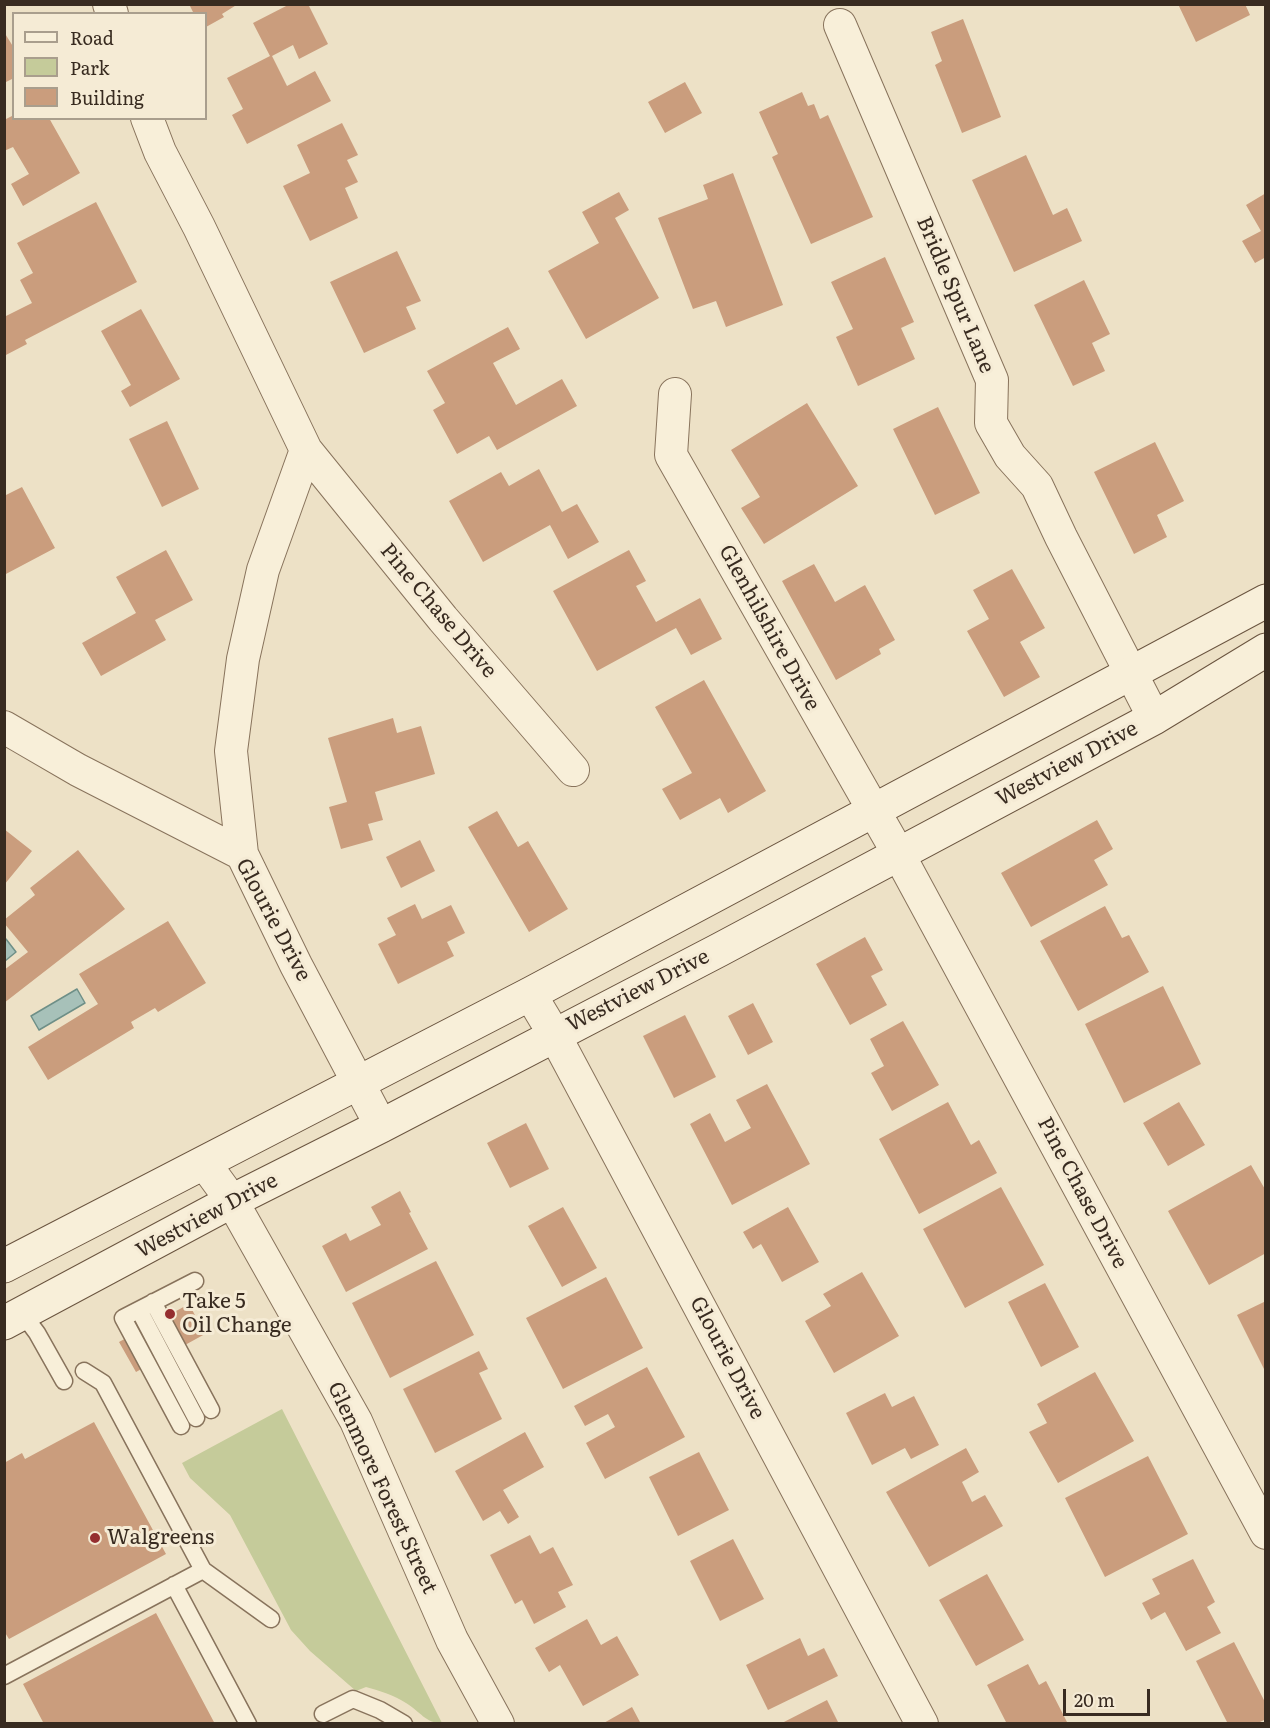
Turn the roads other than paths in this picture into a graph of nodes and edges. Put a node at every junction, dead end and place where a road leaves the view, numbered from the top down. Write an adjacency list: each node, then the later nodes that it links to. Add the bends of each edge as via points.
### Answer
1 (840, 25): 7 (street, Bridle Spur Lane, via 992,380 991,423 1010,456 1036,486)
2 (148, 120): 4 (street, Pine Chase Drive)
3 (675, 394): 11 (street, Glenhilshire Drive, via 671,455)
4 (306, 450): 10 (street, Pine Chase Drive, via 443,619); 13 (street, via 263,570 243,659 231,751)
5 (1263, 608): 7 (main road)
6 (1266, 650): 8 (main road, Westview Drive)
7 (1132, 673): 8 (street, Bridle Spur Lane); 11 (main road)
8 (1154, 718): 12 (main road, Westview Drive)
9 (4, 727): 13 (street, Glourie Drive, via 78,770)
10 (573, 770)
11 (873, 812): 12 (street, Glenhilshire Drive); 14 (main road)
12 (898, 853): 15 (main road, Westview Drive); 26 (street, Pine Chase Drive)
13 (242, 854): 16 (street, Glourie Drive)
14 (530, 994): 15 (street, Glourie Drive); 16 (main road)
15 (554, 1034): 17 (main road, Westview Drive); 35 (street, Glourie Drive)
16 (359, 1084): 17 (street, Glourie Drive); 18 (main road)
17 (381, 1126): 19 (main road, Westview Drive)
18 (205, 1164): 19 (street, Glenmore Forest Street); 20 (main road)
19 (232, 1202): 23 (main road, Westview Drive); 34 (street, Glenmore Forest Street, via 356,1421 452,1640)
20 (4, 1266)
21 (195, 1281): 22 (lane)
22 (146, 1306): 22 (lane, via 196,1418 123,1318)
23 (13, 1318): 25 (lane, via 37,1333)
24 (84, 1371): 27 (lane, via 103,1383)
25 (64, 1381)
26 (1266, 1533)
27 (203, 1569): 28 (lane); 29 (lane)
28 (174, 1585): 30 (lane); 32 (lane)
29 (271, 1619)
30 (4, 1677)
31 (323, 1714): 33 (lane, via 353,1699)
32 (248, 1724)
33 (404, 1724)
34 (498, 1724)
35 (922, 1724)

